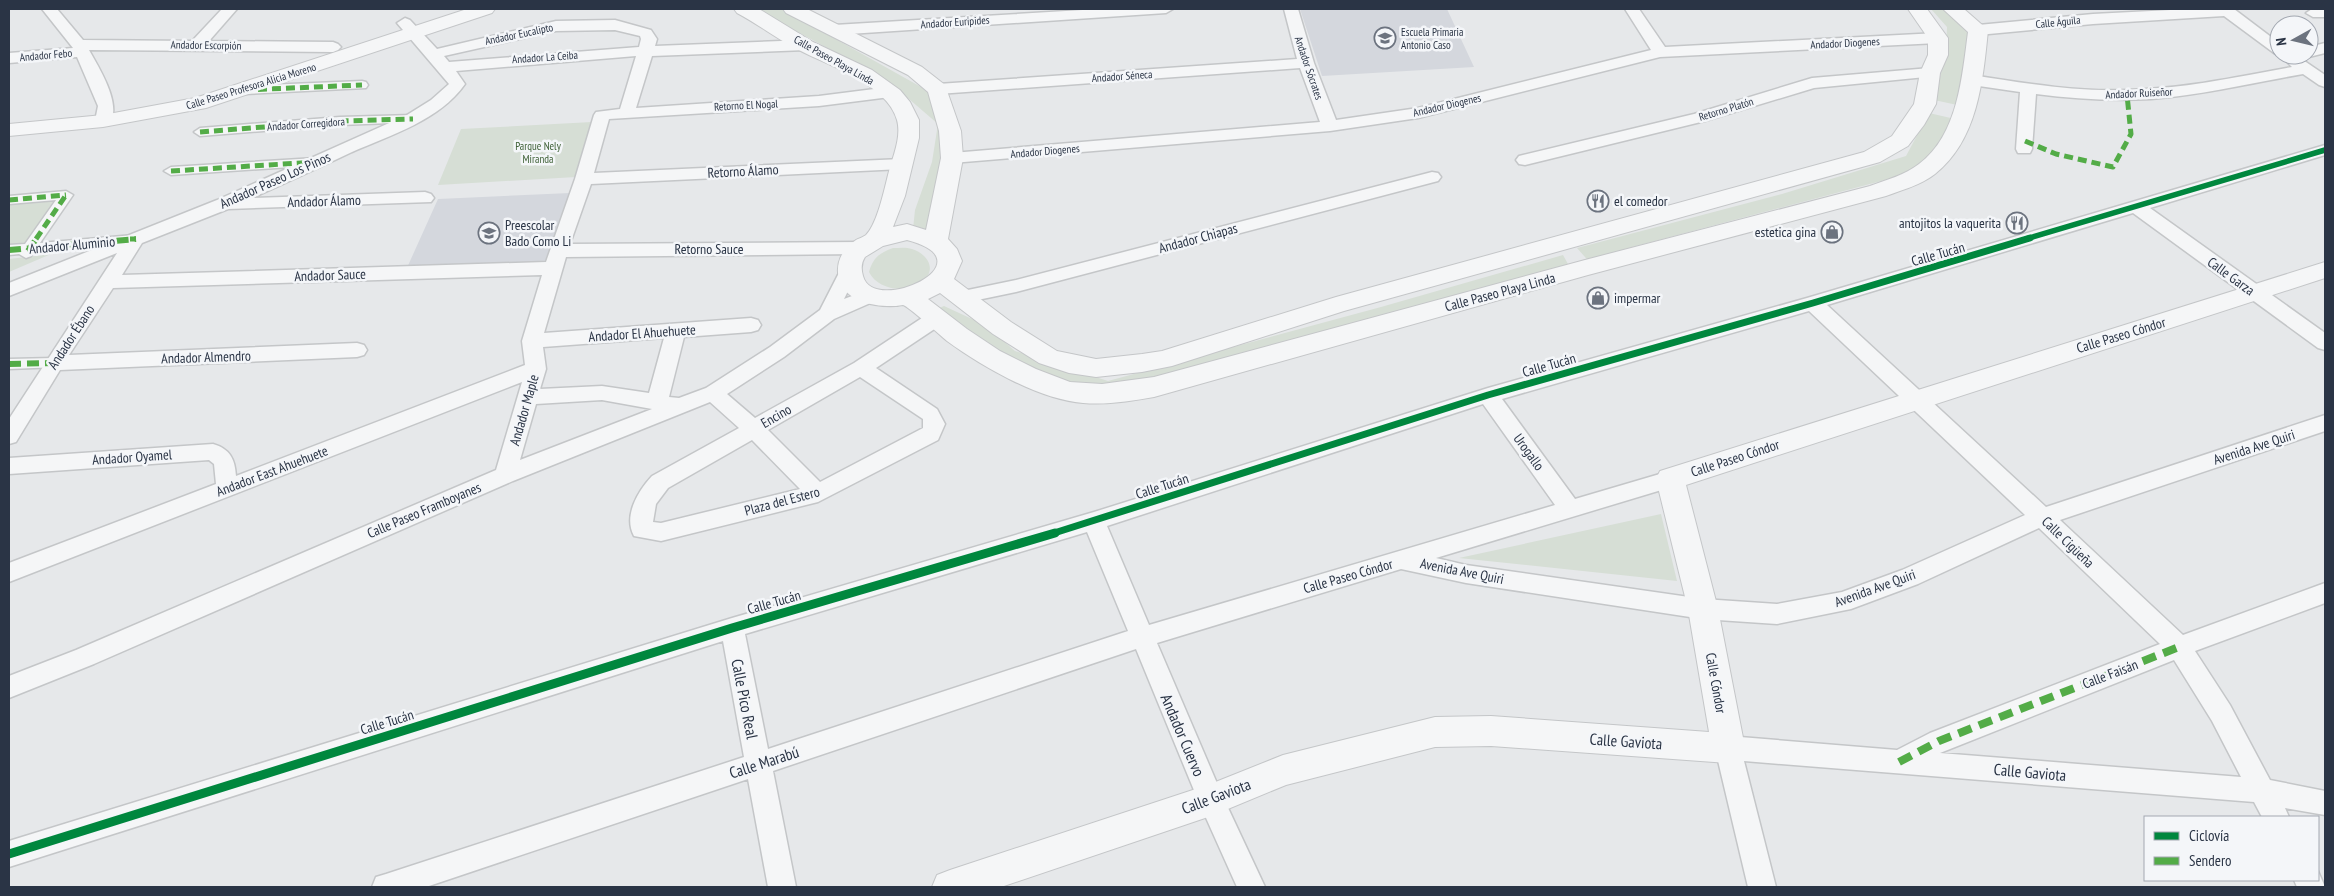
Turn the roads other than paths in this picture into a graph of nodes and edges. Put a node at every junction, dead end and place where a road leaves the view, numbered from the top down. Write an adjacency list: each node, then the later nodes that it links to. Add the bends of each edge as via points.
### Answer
1 (49, 9): 21 (street)
2 (230, 9): 18 (street)
3 (447, 9): 13 (street, Calle Paseo Profesora Alicia Moreno)
4 (485, 9): 13 (street, Calle Paseo Profesora Alicia Moreno)
5 (744, 9): 19 (street, Calle Paseo Playa Linda)
6 (793, 9): 14 (street, Calle Paseo Playa Linda)
7 (1166, 9): 14 (street, Andador Euripides)
8 (1290, 9): 26 (street, Andador Sócrates)
9 (1632, 9): 23 (street)
10 (1917, 9): 16 (street)
11 (1957, 9): 15 (street)
12 (2227, 10): 15 (street, Calle Águila); 17 (street)
13 (409, 28): 20 (street, Calle Paseo Profesora Alicia Moreno); 25 (street, Andador Paseo Los Pinos); 35 (street, Calle Paseo Profesora Alicia Moreno)
14 (834, 30): 33 (street, Calle Paseo Playa Linda, via 915,71)
15 (1978, 30): 30 (street, Calle Paseo Playa Linda)
16 (1938, 38): 23 (street, Andador Diogenes); 29 (street, via 1938,55)
17 (2269, 41)
18 (198, 44): 20 (street, Andador Escorpión); 21 (street, Andador Escorpión)
19 (806, 45): 22 (street, Andador La Ceiba); 36 (street, Calle Paseo Playa Linda, via 849,66)
20 (332, 47): 40 (street, Calle Paseo Profesora Alicia Moreno, via 214,87)
21 (81, 49): 24 (street, Andador Febo); 40 (street, via 95,76)
22 (645, 51): 25 (street, Andador La Ceiba); 25 (street, Andador Eucalipto, via 649,39 646,33 615,25 556,26 506,36); 38 (street)
23 (1660, 52): 44 (street, Andador Diogenes, via 1418,113)
24 (9, 58)
25 (440, 60): 43 (street, Andador Paseo Los Pinos, via 457,84 450,94)
26 (1306, 63): 33 (street, Andador Séneca); 44 (street, Andador Sócrates)
27 (2269, 64): 34 (street, Andador Ruiseñor, via 2183,90 2102,96)
28 (2302, 65): 31 (street)
29 (1930, 73): 37 (street); 50 (street, Retorno Platón, via 1812,83 1699,118)
30 (1972, 80): 34 (street, Andador Ruiseñor); 41 (street, Calle Paseo Playa Linda)
31 (2325, 82)
32 (362, 85): 35 (street)
33 (938, 89): 49 (street, via 950,131)
34 (2028, 89): 47 (street)
35 (244, 90): 40 (street, Calle Paseo Profesora Alicia Moreno, via 199,104)
36 (890, 92): 38 (street, Retorno El Nogal, via 819,101); 52 (street, Calle Paseo Playa Linda, via 908,120)
37 (1925, 104): 41 (street); 62 (street, via 1900,141 1872,156)
38 (627, 112): 42 (street, Retorno El Nogal)
39 (9, 113): 40 (street, Calle Paseo Profesora Alicia Moreno)
40 (104, 113): 45 (street, Calle Paseo Profesora Alicia Moreno)
41 (1963, 113): 67 (street, Calle Paseo Playa Linda, via 1948,146 1928,168 1905,181 1878,191)
42 (602, 115): 55 (street, Andador Maple)
43 (412, 119): 46 (street, Andador Corregidora); 51 (street, Andador Paseo Los Pinos)
44 (1330, 126): 49 (street, Andador Diogenes)
45 (9, 130)
46 (200, 132)
47 (2024, 149)
48 (2325, 150): 59 (street, Calle Tucán)
49 (952, 158): 61 (street)
50 (1525, 160)
51 (316, 162): 53 (street); 58 (street, Andador Paseo Los Pinos)
52 (902, 164): 55 (street, Retorno Álamo); 63 (street, Calle Paseo Playa Linda, via 894,198 882,228)
53 (171, 171)
54 (1432, 177): 75 (street, Andador Chiapas)
55 (584, 179): 66 (street, Andador Maple)
56 (425, 198): 58 (street, Andador Álamo)
57 (9, 200): 65 (street, via 66,195)
58 (222, 204): 60 (street, Andador Paseo Los Pinos)
59 (2138, 208): 73 (street, Calle Garza); 77 (street, Calle Tucán)
60 (136, 239): 65 (street, Andador Aluminio); 70 (street, Andador Ébano); 72 (street, Andador Paseo Los Pinos)
61 (936, 240): 63 (street, via 907,232 890,234); 71 (street, via 948,252 950,267)
62 (1562, 242): 67 (street); 75 (street, via 1336,305 1164,360 1096,368 1048,357 1002,328)
63 (867, 244): 66 (street, Retorno Sauce, via 590,249); 69 (street, via 850,260)
64 (9, 250): 65 (street, Andador Aluminio)
65 (28, 251)
66 (555, 260): 70 (street, Andador Sauce); 82 (street, Andador Maple)
67 (1586, 268): 79 (street, Calle Paseo Playa Linda, via 1154,387 1116,393 1070,392 1029,377 992,359)
68 (2325, 270): 73 (street, Calle Paseo Cóndor)
69 (848, 273): 74 (street, via 854,286); 78 (street, Calle Paseo Framboyanes)
70 (108, 282): 85 (street, Andador Ébano)
71 (941, 282): 75 (street); 76 (street)
72 (9, 290)
73 (2254, 294): 83 (street, Calle Garza); 92 (street, Calle Paseo Cóndor)
74 (868, 296): 76 (street, via 889,300); 78 (street, Calle Paseo Framboyanes)
75 (963, 297)
76 (911, 298): 79 (street, Calle Paseo Playa Linda)
77 (1813, 303): 90 (street, Calle Tucán); 92 (street, Calle Cigüeña)
78 (827, 314): 89 (street, Calle Paseo Framboyanes, via 777,352)
79 (935, 319): 87 (street, Encino)
80 (751, 325): 81 (street, Andador El Ahuehuete)
81 (676, 330): 82 (street, Andador El Ahuehuete); 93 (street)
82 (532, 341): 88 (street, Andador Maple)
83 (2325, 343)
84 (357, 350): 85 (street, Andador Almendro)
85 (54, 363): 86 (street); 97 (street, Andador Ébano)
86 (9, 364)
87 (861, 368): 96 (street, Encino); 102 (street, Plaza del Estero, via 930,414 936,425 931,434 920,441)
88 (536, 369): 91 (street, Andador Maple); 101 (street, Andador East Ahuehuete)
89 (713, 393): 94 (street, Calle Paseo Framboyanes); 96 (street)
90 (1488, 395): 103 (street, Urogallo); 105 (street, Calle Tucán)
91 (528, 397): 93 (street, via 602,393); 99 (street, Andador Maple)
92 (1918, 398): 100 (street, Calle Paseo Cóndor); 104 (street, Calle Cigüeña)
93 (657, 402): 94 (street)
94 (680, 406): 99 (street, Calle Paseo Framboyanes)
95 (2325, 424): 104 (street, Avenida Ave Quiri)
96 (754, 429): 102 (street); 106 (street, Encino, via 660,482 647,496)
97 (9, 436)
98 (9, 466): 101 (street, Andador Oyamel, via 213,452 224,461)
99 (505, 475): 114 (street, Calle Paseo Framboyanes, via 85,657)
100 (1670, 479): 103 (street, Calle Paseo Cóndor); 110 (street, Calle Cóndor)
101 (227, 489): 108 (street, Andador East Ahuehuete)
102 (818, 493): 106 (street, Plaza del Estero, via 661,532)
103 (1570, 509): 107 (street, Calle Paseo Cóndor)
104 (2042, 517): 110 (street, Avenida Ave Quiri, via 1910,577 1843,602 1777,614); 113 (street, Calle Cigüeña)
105 (1094, 521): 111 (street, Calle Tucán); 112 (street, Andador Cuervo)
106 (642, 530)
107 (1403, 560): 110 (street, Avenida Ave Quiri, via 1466,574); 112 (street, Calle Paseo Cóndor)
108 (9, 573)
109 (2325, 593): 113 (street, Calle Faisán)
110 (1703, 609): 115 (street, Calle Cóndor)
111 (732, 628): 117 (street, Calle Pico Real); 122 (street, Calle Tucán)
112 (1142, 637): 117 (street, Calle Marabú); 119 (street, Andador Cuervo)
113 (2179, 647): 116 (street, Calle Faisán, via 1939,741); 118 (street, Calle Cigüeña, via 2222,713)
114 (9, 686)
115 (1728, 748): 116 (street, Calle Gaviota); 119 (street, Calle Gaviota, via 1491,731 1435,732 1283,770); 127 (street, Calle Cóndor)
116 (1899, 762): 118 (street, Calle Gaviota)
117 (758, 764): 123 (street, Calle Marabú); 124 (street, Calle Pico Real)
118 (2263, 791): 120 (street, Calle Gaviota); 121 (street, Calle Cigüeña)
119 (1211, 800): 125 (street, Calle Gaviota); 126 (street, Andador Cuervo)
120 (2325, 803)
121 (2276, 816)
122 (9, 854)
123 (386, 887)
124 (782, 887)
125 (950, 887)
126 (1250, 887)
127 (1762, 887)

